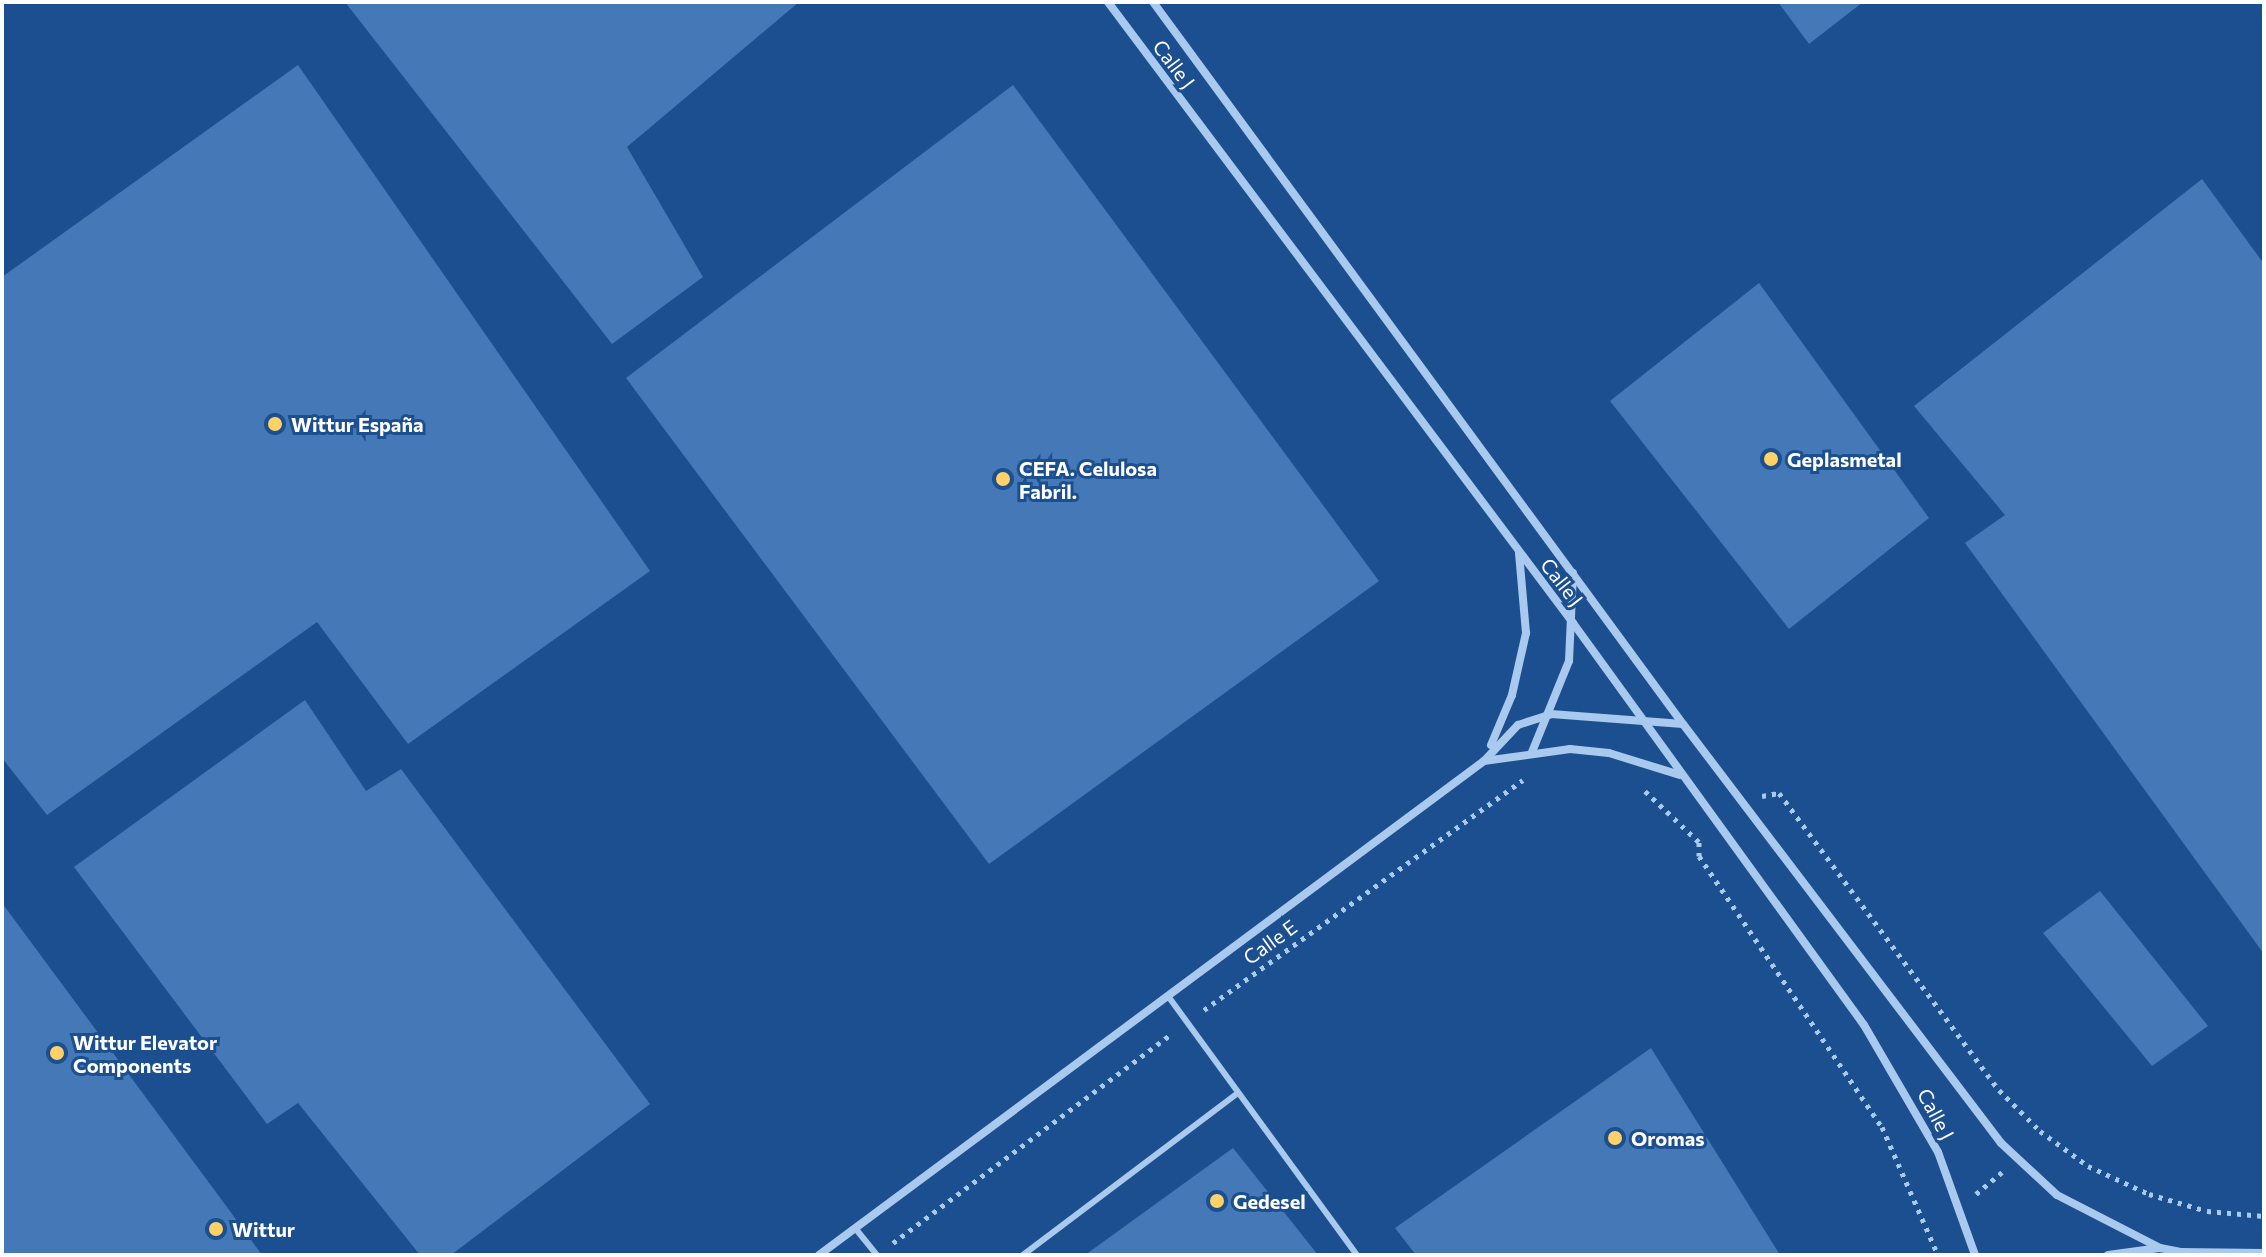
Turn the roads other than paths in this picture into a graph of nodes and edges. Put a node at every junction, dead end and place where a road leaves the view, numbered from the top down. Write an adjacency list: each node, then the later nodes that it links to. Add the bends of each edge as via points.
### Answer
1 (1108, 2): 3 (street, Calle J)
2 (1153, 2): 4 (street, Calle J)
3 (1519, 553): 5 (street, Calle J); 10 (street, via 1526,633 1521,664)
4 (1573, 572): 5 (street); 8 (street, Calle J)
5 (1573, 623): 6 (street, via 1569,661); 7 (street, Calle J)
6 (1551, 714): 7 (street); 9 (street); 10 (street, via 1518,725)
7 (1639, 716): 8 (street); 11 (street, Calle J)
8 (1683, 724): 15 (street, Calle J, via 2016,1157 2057,1195)
9 (1532, 752): 10 (street, Calle E); 11 (street, Calle E, via 1598,751)
10 (1484, 761): 12 (street, Calle E)
11 (1680, 775): 22 (street, Calle J, via 1894,1073 1938,1152)
12 (1168, 996): 13 (lane); 14 (street, Calle E)
13 (1237, 1094): 20 (lane); 21 (lane)
14 (855, 1228): 18 (street, Calle E); 19 (lane)
15 (2160, 1248): 16 (street); 23 (street)
16 (2185, 1253): 17 (street)
17 (2264, 1253)
18 (819, 1255)
19 (877, 1255)
20 (1023, 1255)
21 (1357, 1255)
22 (1975, 1255)
23 (2108, 1255)

